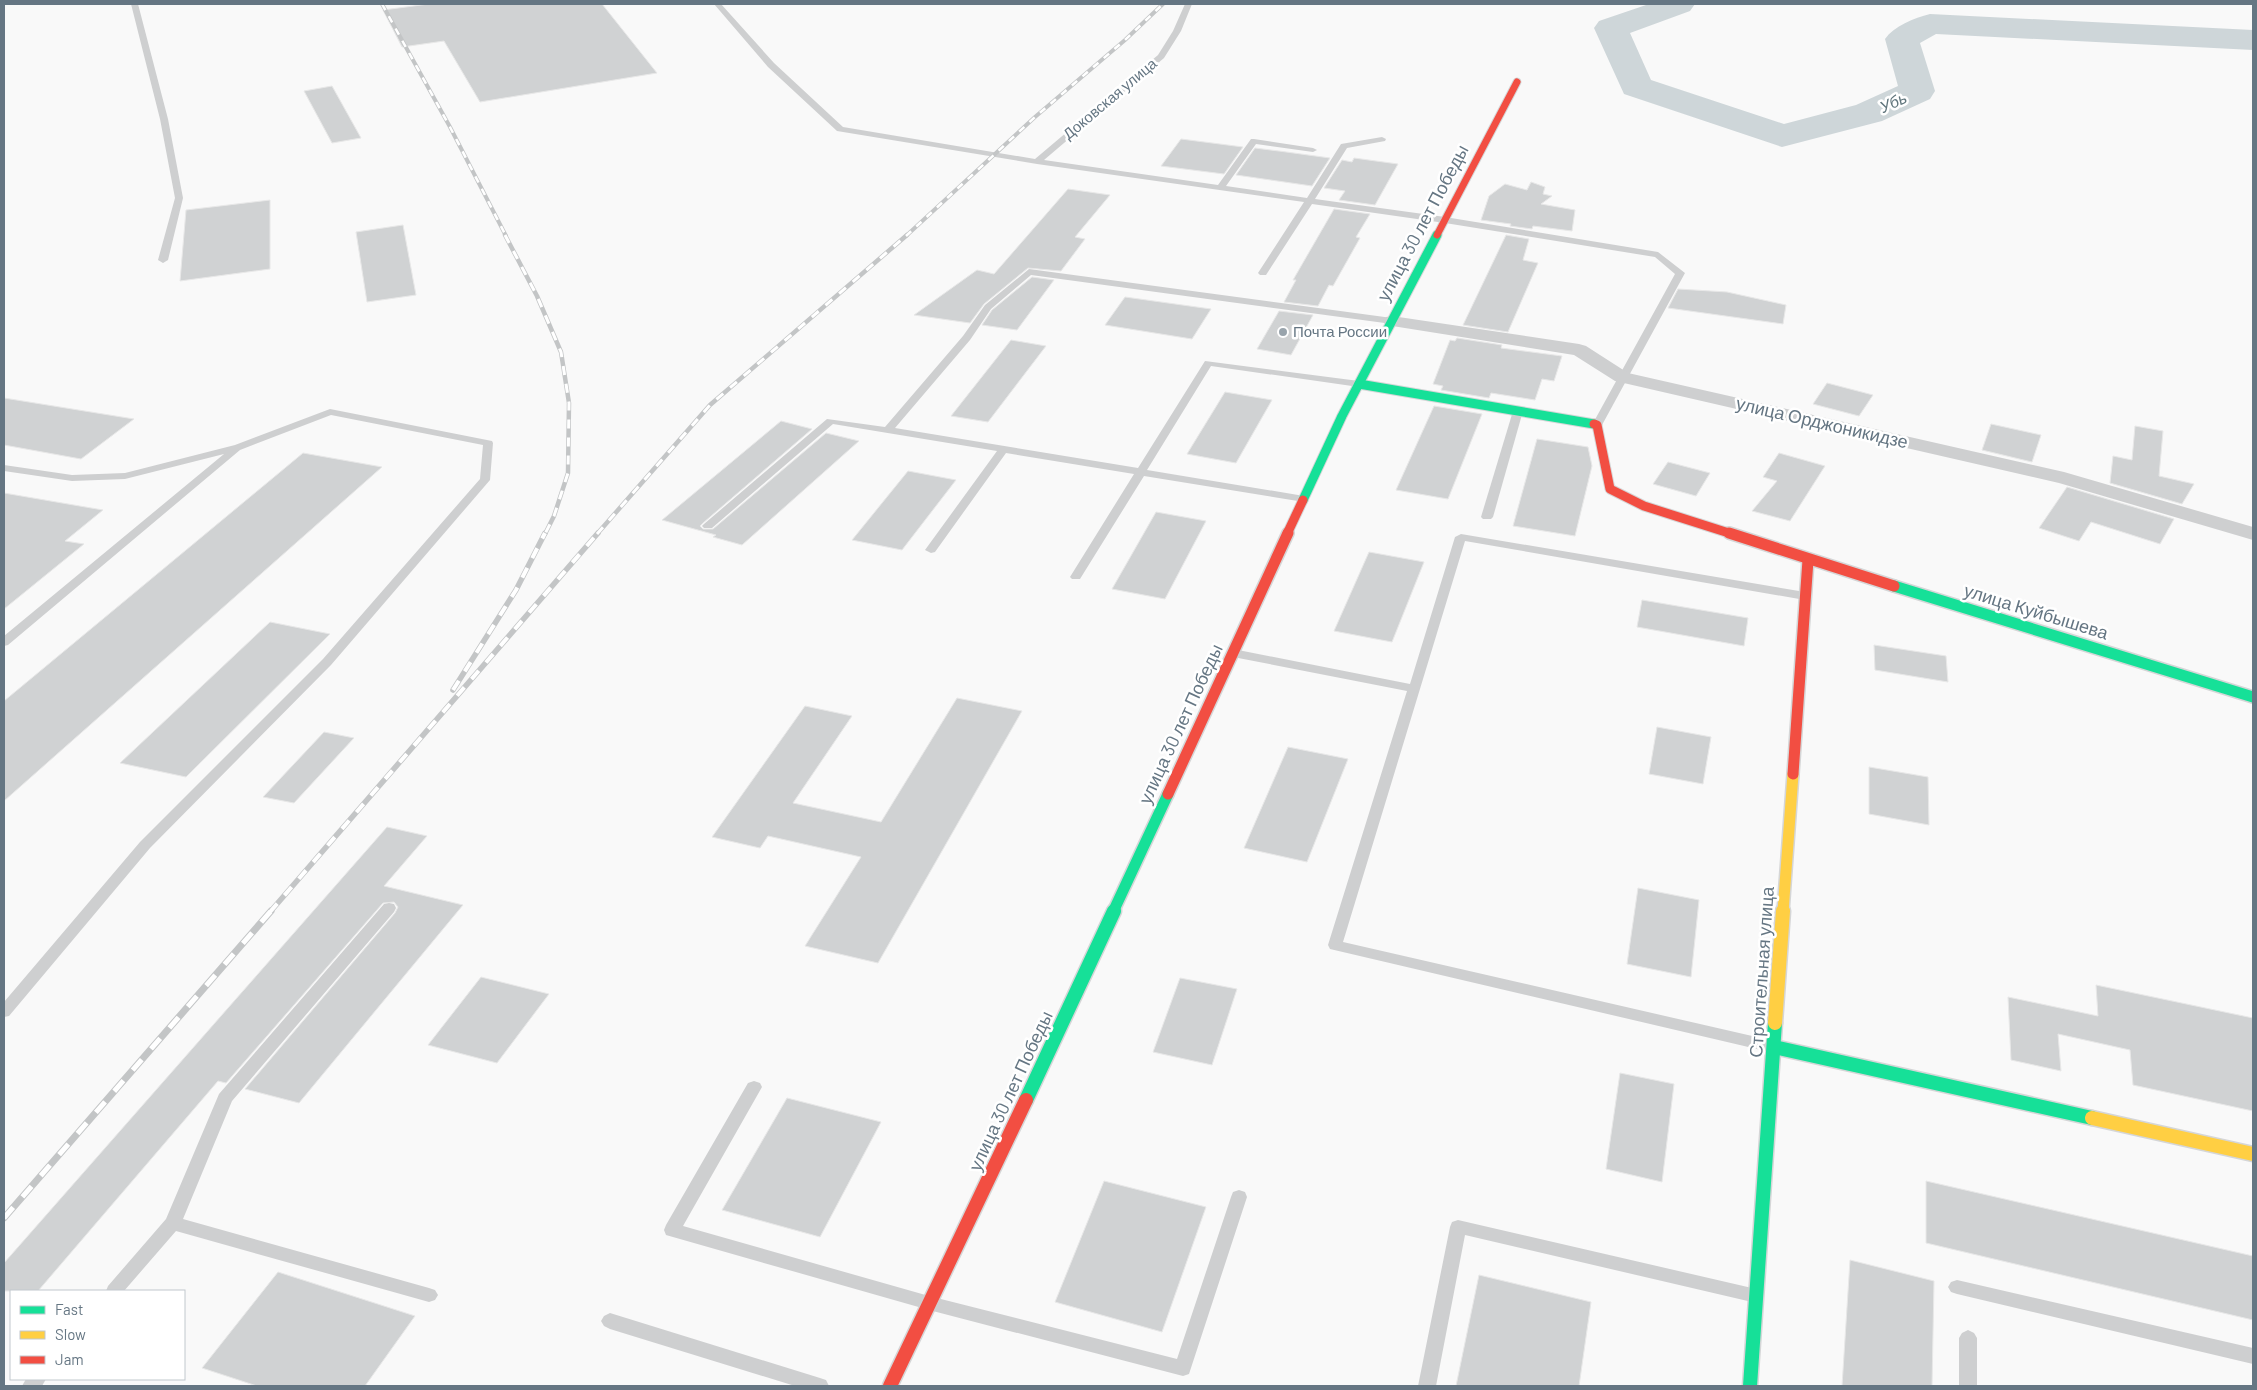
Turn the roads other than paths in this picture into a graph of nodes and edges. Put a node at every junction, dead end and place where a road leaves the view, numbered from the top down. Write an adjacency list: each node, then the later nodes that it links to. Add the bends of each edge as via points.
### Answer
1 (134, 4): 11 (lane, via 164,119 179,198)
2 (717, 4): 7 (lane, via 771,65 840,129)
3 (1189, 4): 7 (lane, Доковская улица, via 1161,56)
4 (1517, 82): 10 (street, улица 30 лет Победы)
5 (1382, 139): 9 (lane, via 1344,146)
6 (1313, 150): 8 (lane, via 1254,141)
7 (1037, 162): 8 (lane)
8 (1220, 188): 9 (lane)
9 (1311, 201): 10 (lane); 12 (lane)
10 (1445, 220): 13 (street, улица 30 лет Победы); 14 (lane, via 1658,255 1671,264 1680,273)
11 (163, 260)
12 (1263, 274)
13 (1392, 321): 14 (street, улица Орджоникидзе, via 1580,350); 15 (street, улица 30 лет Победы); 18 (lane, via 1029,272 988,307 967,338)
14 (1622, 377): 17 (lane); 26 (street, улица Орджоникидзе, via 2064,478)
15 (1359, 384): 16 (street); 22 (lane, via 1208,363); 23 (street, улица 30 лет Победы)
16 (1518, 411): 17 (street); 24 (lane)
17 (1597, 425): 28 (street, улица Куйбышева, via 1610,489 1644,506)
18 (887, 430): 20 (lane); 25 (lane, via 831,421)
19 (239, 447): 21 (lane, via 125,476 72,478); 31 (lane); 36 (lane, via 330,412 488,443 485,480 328,662 146,845)
20 (1002, 450): 22 (lane); 27 (lane)
21 (4, 468)
22 (1139, 472): 23 (lane); 29 (lane)
23 (1304, 500): 32 (street, улица 30 лет Победы)
24 (1487, 517)
25 (708, 526)
26 (2253, 534)
27 (931, 550)
28 (1808, 560): 30 (street, Строительная улица); 34 (street, улица Куйбышева)
29 (1076, 577)
30 (1805, 596): 33 (lane, via 1461,537); 37 (street, Строительная улица)
31 (4, 642)
32 (1233, 654): 33 (lane); 46 (street, улица 30 лет Победы)
33 (1413, 688): 37 (lane, via 1335,945)
34 (2253, 696)
35 (389, 908): 41 (lane, via 225,1098)
36 (4, 1012)
37 (1774, 1047): 39 (street); 45 (street, Строительная улица)
38 (754, 1087): 46 (lane, via 672,1230)
39 (2253, 1154)
40 (1239, 1197): 46 (lane, via 1183,1368)
41 (173, 1223): 43 (lane); 44 (lane)
42 (1957, 1287): 49 (lane)
43 (115, 1290)
44 (428, 1295)
45 (1757, 1296): 52 (lane, via 1458,1227); 53 (street, Строительная улица)
46 (929, 1303): 51 (street, улица 30 лет Победы)
47 (610, 1321): 50 (lane)
48 (1968, 1338): 54 (lane)
49 (2253, 1356)
50 (820, 1386)
51 (890, 1386)
52 (1427, 1386)
53 (1750, 1386)
54 (1968, 1386)

